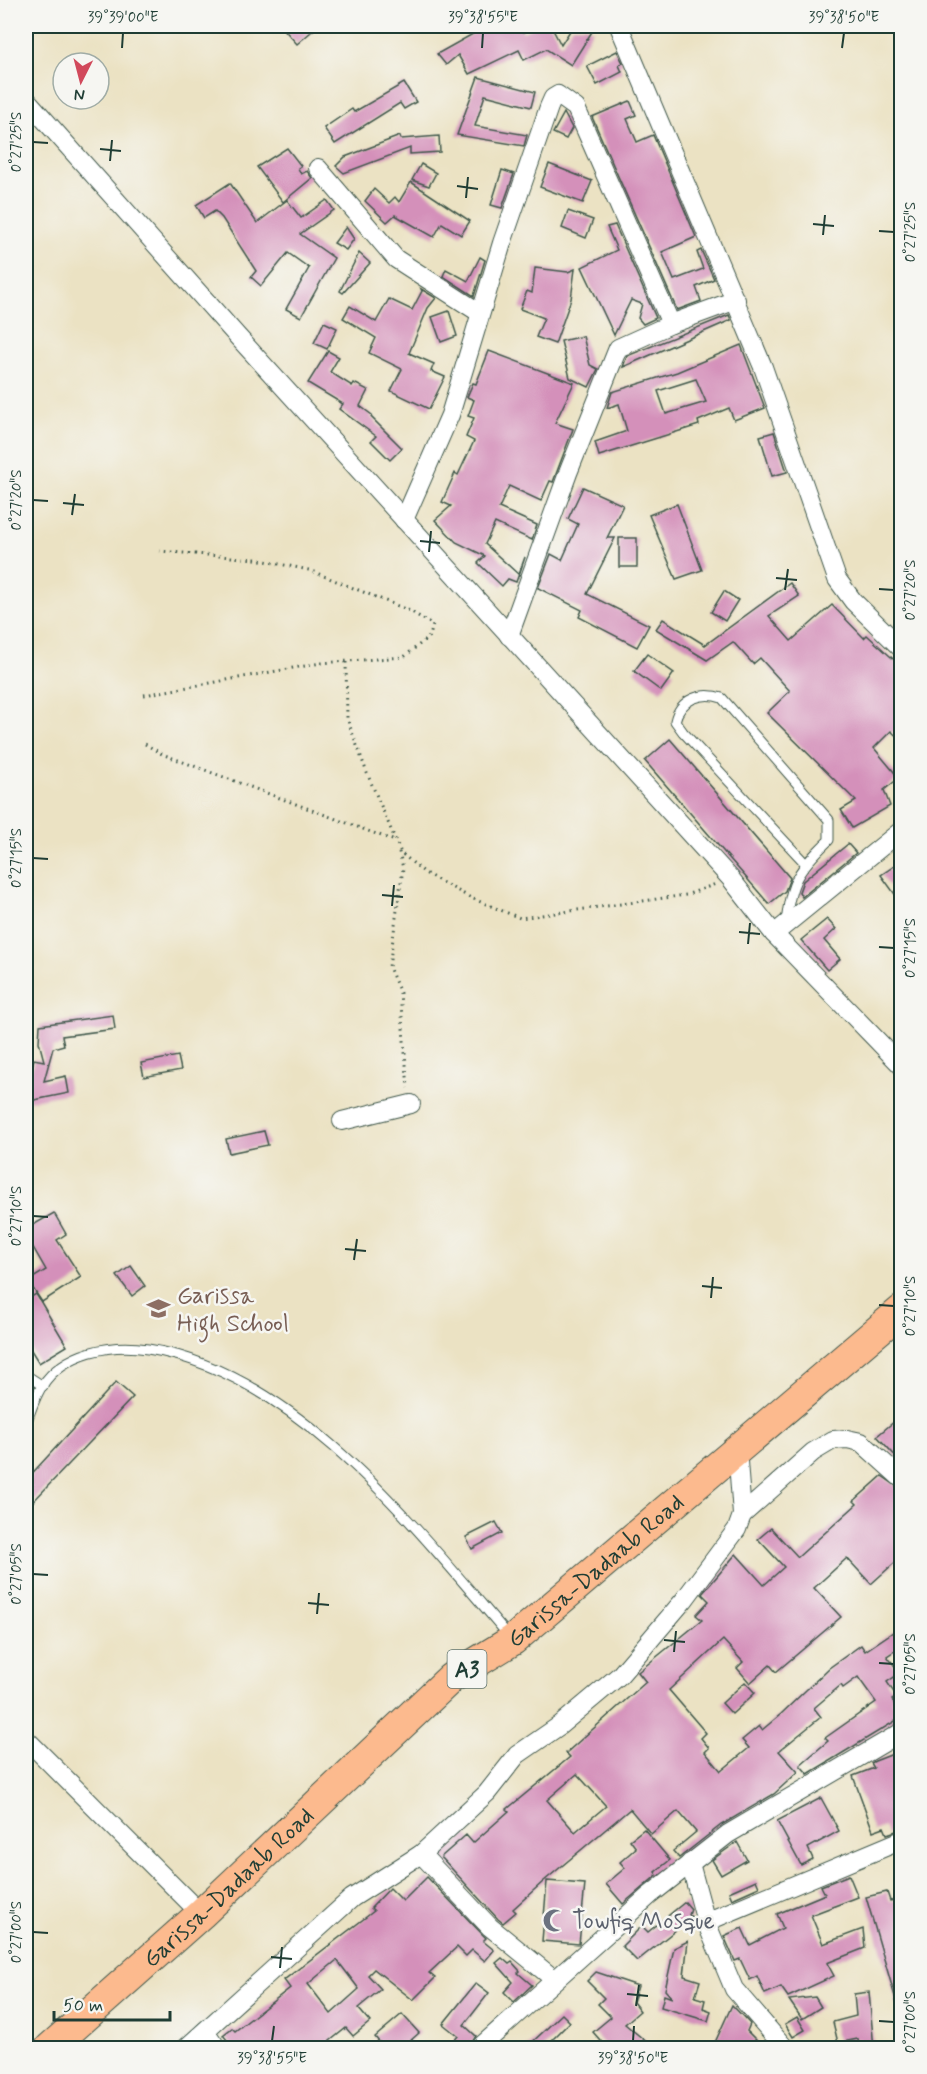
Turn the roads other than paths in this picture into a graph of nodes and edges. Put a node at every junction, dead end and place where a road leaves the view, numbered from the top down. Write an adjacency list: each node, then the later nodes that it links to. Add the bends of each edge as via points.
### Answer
1 (619, 26): 4 (street)
2 (26, 99): 7 (street)
3 (318, 168): 5 (street, via 396,259)
4 (736, 300): 6 (street); 9 (street, via 837,579 853,601)
5 (480, 313): 6 (street, via 549,106 558,95 576,108); 7 (street, via 450,415)
6 (671, 324): 8 (street, via 618,348)
7 (404, 520): 8 (street)
8 (509, 636): 12 (street)
9 (902, 649)
10 (902, 830): 12 (street)
11 (805, 863): 11 (lane, via 829,840 829,819 722,698 699,695 683,706 675,721); 12 (lane, via 789,891)
12 (780, 929): 13 (street)
13 (902, 1066)
14 (411, 1104): 15 (street)
15 (342, 1121)
16 (902, 1311): 20 (highway, Garissa-Dadaab Road / A3)
17 (26, 1375): 18 (lane)
18 (43, 1386): 19 (lane); 23 (lane, via 62,1367 98,1349 133,1347 179,1354 230,1375 299,1418 400,1509)
19 (26, 1424)
20 (737, 1448): 22 (street); 23 (highway, Garissa-Dadaab Road / A3)
21 (902, 1479): 22 (street, via 861,1442 833,1440 813,1452)
22 (742, 1515): 27 (street, via 737,1529 684,1600 620,1675 517,1755 487,1793)
23 (513, 1640): 29 (highway, Garissa-Dadaab Road / A3, via 451,1678)
24 (902, 1732): 28 (street, via 728,1834)
25 (26, 1739): 29 (street)
26 (902, 1840): 30 (street)
27 (421, 1854): 31 (street, via 490,1927); 32 (street, via 351,1898)
28 (690, 1863): 30 (street); 31 (street)
29 (201, 1914): 33 (highway, Garissa-Dadaab Road / A3)
30 (706, 1922): 37 (street, via 734,1989)
31 (554, 1979): 36 (street)
32 (205, 2031): 34 (street); 35 (street)
33 (50, 2049)
34 (186, 2049)
35 (217, 2049)
36 (479, 2049)
37 (785, 2049)

